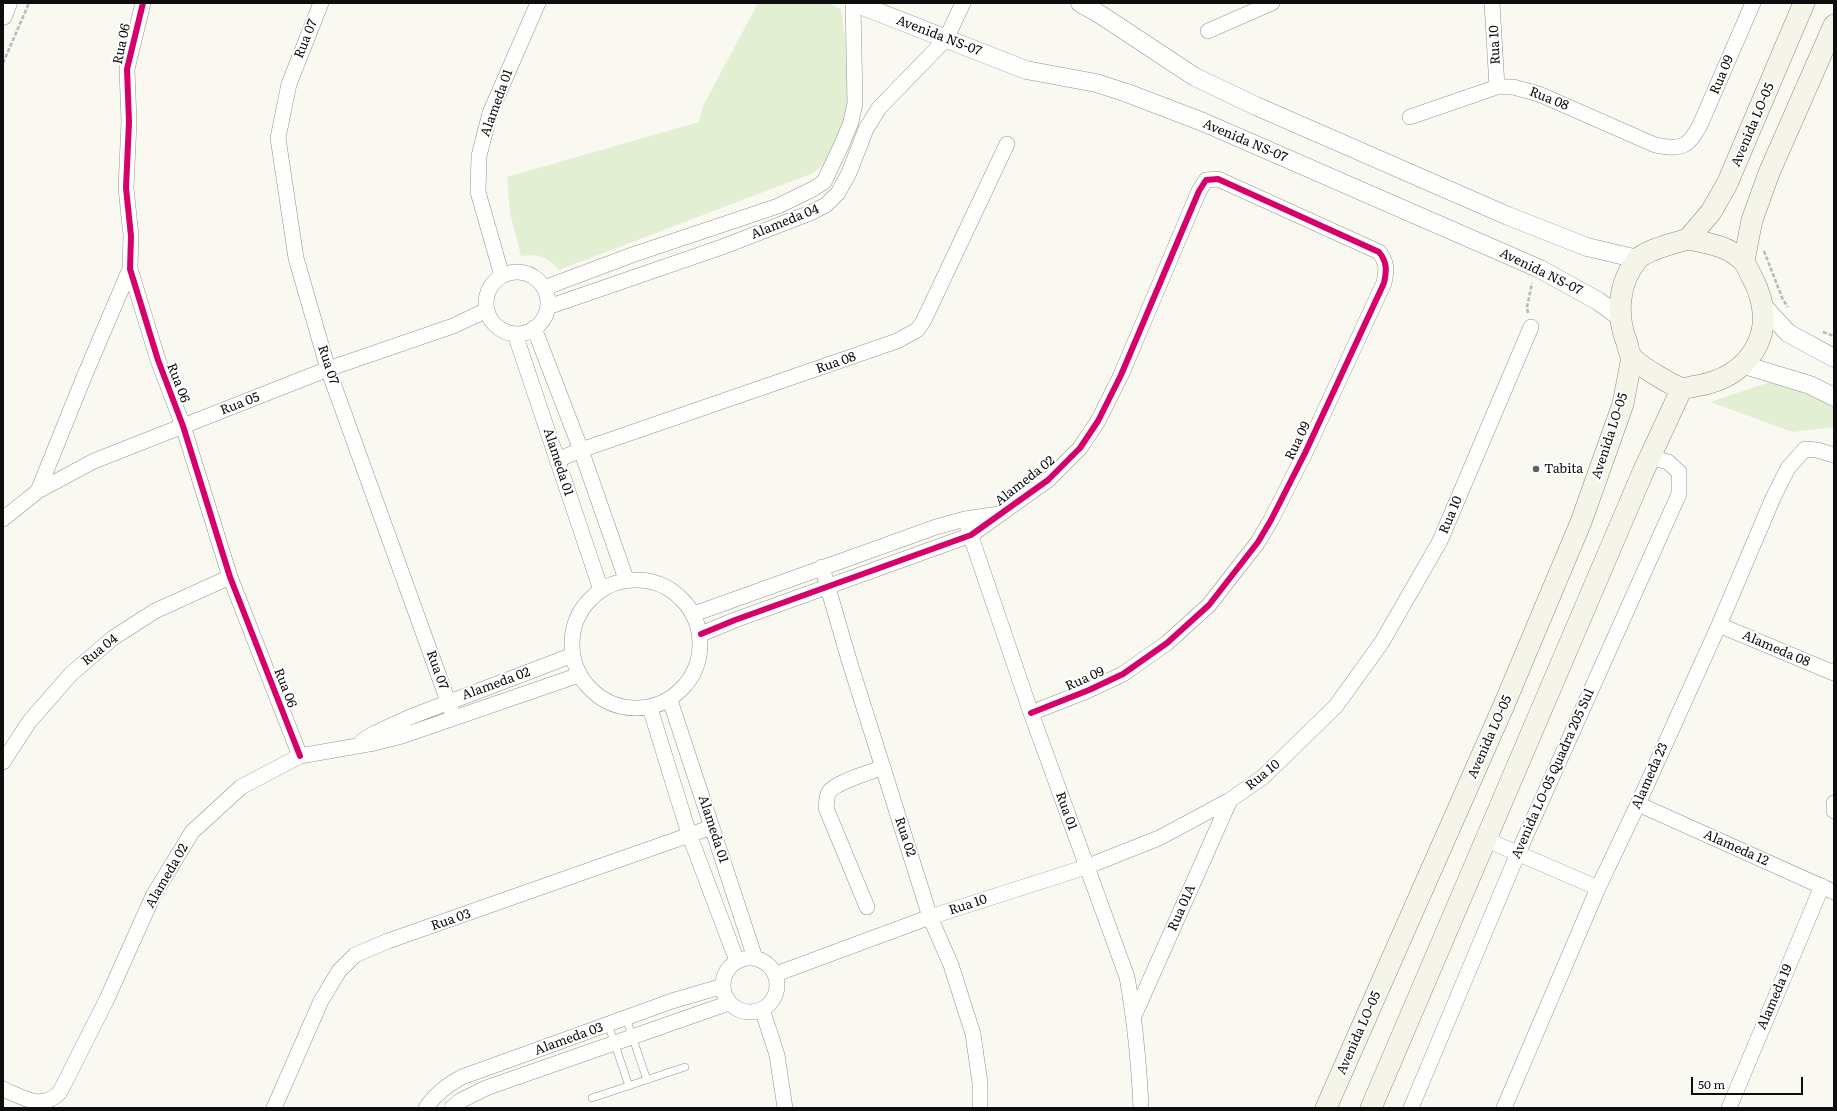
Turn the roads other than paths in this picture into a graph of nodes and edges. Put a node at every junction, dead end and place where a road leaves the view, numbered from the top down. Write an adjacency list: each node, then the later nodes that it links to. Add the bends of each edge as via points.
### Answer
1 (8, 3): 12 (street)
2 (143, 3): 27 (street, Rua 06, via 127,69 129,122 126,188 131,236)
3 (321, 3): 41 (street, Rua 07, via 289,84 278,138 296,258)
4 (538, 3): 28 (street, Alameda 01, via 490,113 479,156 478,192)
5 (854, 3): 15 (street, Avenida NS-07); 22 (street, Alameda 04, via 855,103 851,122 824,182 778,206)
6 (963, 3): 15 (street, Alameda 04)
7 (1080, 3): 24 (street, via 1195,77 1256,106 1508,216 1587,247)
8 (1272, 3): 14 (street)
9 (1492, 3): 16 (street, Rua 10)
10 (1804, 3): 21 (main road, Avenida LO-05, via 1727,184 1711,212)
11 (1749, 4): 19 (street, Rua 09, via 1704,118)
12 (3, 16)
13 (1834, 25): 25 (main road, via 1769,173 1752,220)
14 (1208, 31)
15 (946, 39): 26 (street, Alameda 04, via 879,108 866,129 849,173 838,193 826,205 771,228); 34 (street, Avenida NS-07, via 1026,70 1096,83 1196,119 1540,269 1598,301)
16 (1497, 87): 17 (street, Rua 08); 19 (street, Rua 08, via 1518,87 1539,94 1655,145)
17 (1410, 117)
18 (1007, 144): 45 (street, Rua 08, via 917,330 890,344)
19 (1687, 145)
20 (1209, 179): 50 (street, Alameda 02, via 1199,191 1124,368 1098,422 1080,448 1048,480); 68 (street, Rua 09, via 1218,179 1379,252 1387,270 1384,283 1271,520 1254,548 1209,605 1167,643 1123,674)
21 (1688, 239): 24 (main road, via 1665,246); 25 (main road, via 1723,248)
22 (653, 248): 23 (street, Alameda 04); 26 (street)
23 (632, 255): 29 (street); 30 (street, Alameda 04)
24 (1638, 259): 34 (main road, via 1627,277 1621,297)
25 (1744, 261): 32 (main road, via 1756,284)
26 (661, 267): 29 (street, Alameda 04)
27 (130, 269): 44 (street, Rua 06, via 158,360); 49 (street)
28 (502, 276): 30 (street, via 511,272 525,274 538,280); 33 (street, via 489,290)
29 (638, 276): 31 (street, Alameda 04)
30 (544, 288): 31 (street)
31 (548, 307): 36 (street, via 541,322)
32 (1764, 308): 39 (street, via 1788,333); 40 (main road, via 1764,326 1755,348)
33 (487, 310): 37 (street, via 497,327); 41 (street, Rua 05, via 453,326)
34 (1620, 317): 38 (main road)
35 (1531, 327): 74 (street, Rua 10, via 1440,541 1382,642 1336,706 1263,777)
36 (534, 328): 37 (street); 45 (street, Alameda 01)
37 (515, 334): 48 (street, Alameda 01)
38 (1632, 357): 42 (main road, via 1656,375); 110 (main road, Avenida LO-05, via 1623,404 1581,522 1498,718)
39 (1834, 358)
40 (1744, 365): 42 (main road, via 1720,380); 43 (street, via 1810,385)
41 (328, 369): 44 (street, Rua 05); 66 (street, Rua 07)
42 (1682, 388): 47 (main road)
43 (1834, 396)
44 (183, 426): 49 (street, Rua 05, via 94,461); 55 (street, Rua 06)
45 (581, 450): 48 (street, Rua 08); 56 (street, Alameda 01)
46 (1834, 455): 60 (street, Alameda 23, via 1817,450 1805,450 1788,468)
47 (1650, 457): 80 (main road); 81 (street, Avenida LO-05 Quadra 205 Sul, via 1668,462 1679,472 1678,494)
48 (557, 460): 58 (street, Alameda 01)
49 (38, 491): 51 (street, Rua 05)
50 (1002, 514): 52 (street, Alameda 02); 53 (street, Alameda 02)
51 (3, 519)
52 (965, 519): 53 (street, Rua 01); 54 (street, Alameda 02)
53 (971, 535): 57 (street, Alameda 02); 68 (street, Rua 01)
54 (822, 568): 57 (street, Rua 02); 59 (street, Alameda 02)
55 (230, 577): 71 (street, Rua 06); 72 (street, Rua 04, via 155,611 113,638 71,674 28,722)
56 (626, 579): 58 (street); 59 (street, via 660,584 677,593)
57 (828, 587): 61 (street, Alameda 02); 73 (street, Rua 02)
58 (601, 590): 62 (street, via 587,603 577,619 572,637)
59 (694, 614): 61 (street)
60 (1719, 625): 63 (street, Alameda 08); 76 (street, Alameda 23)
61 (701, 634): 65 (street, via 697,668 686,686)
62 (573, 655): 64 (street); 66 (street, Alameda 02)
63 (1834, 673)
64 (579, 675): 67 (street, via 592,692 609,704 629,709); 69 (street, Alameda 02)
65 (670, 700): 67 (street); 78 (street, Alameda 01)
66 (449, 701): 69 (street, Rua 07); 70 (street, Alameda 02, via 382,730)
67 (650, 708): 79 (street, Alameda 01)
68 (1031, 713): 82 (street, Rua 01)
69 (454, 718): 70 (street, Alameda 02, via 402,736)
70 (356, 745): 71 (street, Alameda 02)
71 (300, 756): 101 (street, Alameda 02, via 241,787 192,832 153,896 106,1001 60,1092 44,1104)
72 (3, 762)
73 (883, 767): 85 (street, via 840,784 830,790 827,796 826,808); 86 (street, Rua 02)
74 (1230, 800): 82 (street, Rua 10, via 1159,838); 93 (street, Rua 01A)
75 (1834, 803): 77 (street)
76 (1638, 804): 83 (street, Alameda 23); 84 (street, Alameda 12)
77 (1834, 811)
78 (712, 827): 79 (street, Rua 03); 87 (street, Alameda 01)
79 (689, 834): 88 (street, Alameda 01); 104 (street, Rua 03, via 355,955 339,971 321,1001)
80 (1487, 840): 81 (street); 111 (main road)
81 (1518, 853): 83 (street); 112 (street, Avenida LO-05 Quadra 205 Sul)
82 (1086, 867): 86 (street, Rua 10); 93 (street, Rua 01, via 1127,978)
83 (1598, 888): 103 (street, Alameda 23)
84 (1828, 889): 113 (street, Alameda 19)
85 (867, 907)
86 (930, 917): 89 (street, Rua 10); 108 (street, Rua 02, via 951,965 973,1034 980,1083)
87 (755, 958): 88 (street); 89 (street, via 771,966)
88 (737, 961): 90 (street, via 725,974)
89 (776, 974): 92 (street, via 776,994 769,1005)
90 (723, 986): 91 (street); 94 (street, Alameda 03)
91 (729, 1004): 92 (street, via 746,1012); 96 (street, Alameda 03)
92 (762, 1009): 107 (street, via 777,1055)
93 (1134, 1016): 109 (street, Rua 01, via 1140,1068)
94 (626, 1018): 95 (street, Alameda 03); 96 (lane)
95 (608, 1024): 97 (lane); 105 (street, Alameda 03, via 462,1077 449,1083)
96 (632, 1037): 97 (street, Alameda 03); 99 (lane)
97 (614, 1044): 100 (lane); 106 (street, Alameda 03, via 486,1088)
98 (685, 1067): 99 (lane)
99 (647, 1080): 100 (lane)
100 (629, 1086): 102 (lane)
101 (3, 1089)
102 (592, 1098)
103 (1507, 1107)
104 (274, 1108)
105 (426, 1108)
106 (452, 1108)
107 (785, 1108)
108 (980, 1108)
109 (1141, 1108)
110 (1326, 1108)
111 (1371, 1108)
112 (1411, 1108)
113 (1729, 1108)

